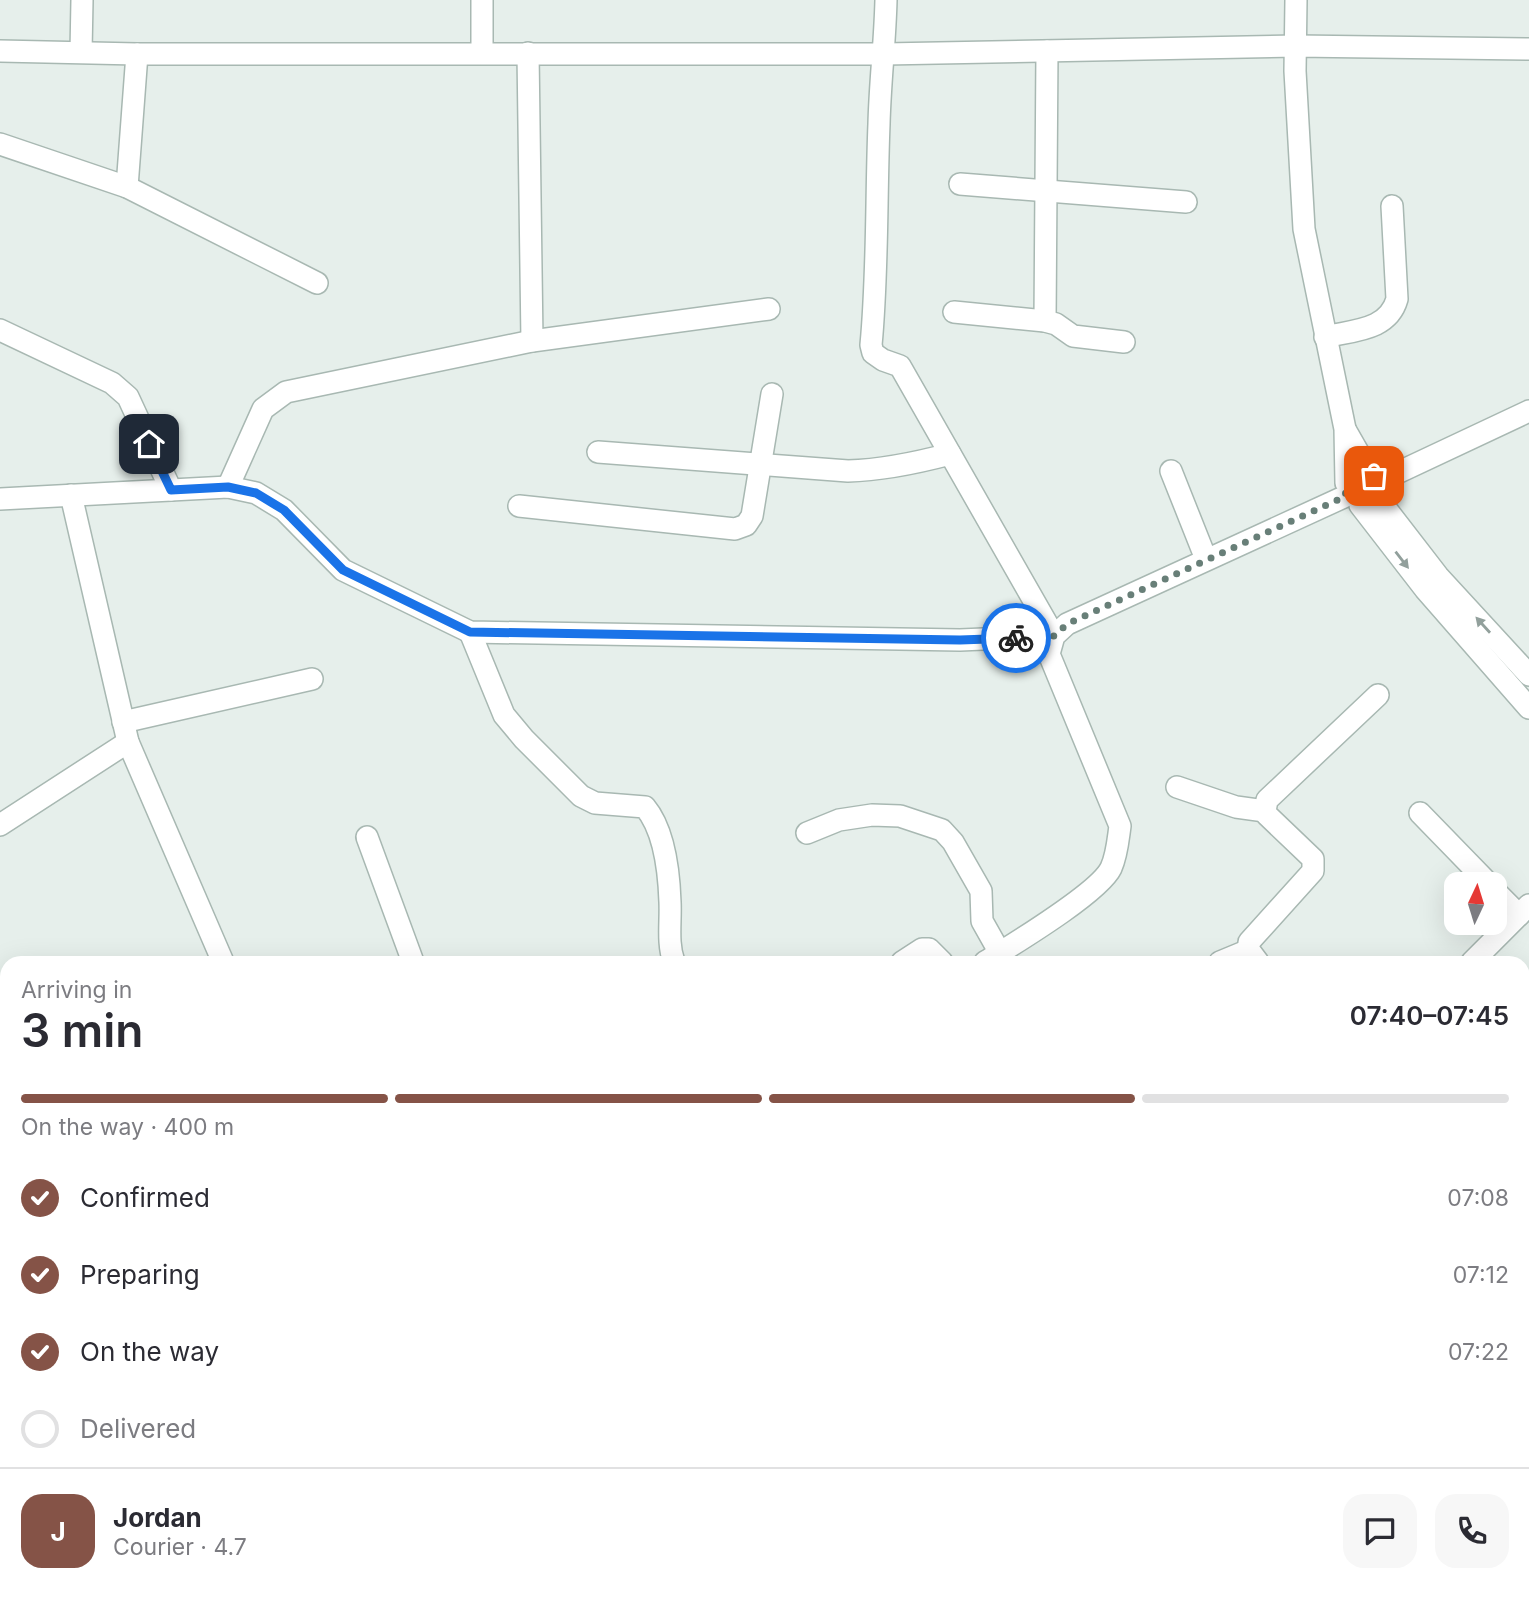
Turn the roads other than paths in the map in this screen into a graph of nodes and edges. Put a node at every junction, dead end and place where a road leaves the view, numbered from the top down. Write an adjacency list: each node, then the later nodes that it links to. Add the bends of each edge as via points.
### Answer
1 (82, 0): 9 (street)
2 (482, 0): 10 (street)
3 (886, 0): 13 (street)
4 (1296, 0): 5 (street)
5 (1296, 46): 6 (street); 8 (street); 25 (street, via 1304,229)
6 (1529, 49)
7 (0, 51): 9 (street)
8 (1047, 51): 13 (street); 17 (street)
9 (81, 52): 12 (street)
10 (482, 53): 11 (street); 12 (street)
11 (528, 53): 13 (street); 26 (street)
12 (137, 54): 16 (street)
13 (885, 54): 31 (street, via 878,124 871,345 873,353 900,366)
14 (0, 144): 16 (street)
15 (960, 184): 17 (street)
16 (127, 187): 20 (street)
17 (1046, 192): 18 (street); 23 (street)
18 (1186, 202)
19 (1392, 206): 25 (street, via 1397,299 1393,313 1378,324)
20 (317, 284)
21 (769, 309): 26 (street)
22 (954, 312): 23 (street)
23 (1045, 321): 27 (street, via 1073,336)
24 (0, 330): 36 (street, via 112,383 128,397)
25 (1325, 337): 35 (street)
26 (532, 341): 34 (street, via 286,392 263,409)
27 (1124, 342)
28 (772, 394): 32 (street)
29 (1529, 411): 35 (street)
30 (598, 452): 32 (street)
31 (950, 454): 32 (street, via 875,470); 42 (street)
32 (760, 465): 39 (street, via 752,516 746,525 735,529)
33 (1171, 471): 40 (street)
34 (228, 487): 36 (street); 41 (street, via 256,493 284,510 343,570)
35 (1363, 489): 40 (street); 43 (street, one-way to 35); 46 (street, one-way to 46, via 1425,589)
36 (171, 490): 37 (street)
37 (71, 495): 38 (street); 47 (street)
38 (0, 499)
39 (519, 506)
40 (1206, 559): 42 (street, via 1067,624)
41 (470, 632): 42 (street, via 960,640); 59 (street, via 504,715 524,739 581,796 595,803 645,807 651,814 666,867)
42 (1054, 636): 63 (street, via 1049,654 1120,826 1117,850 1100,882)
43 (1529, 675)
44 (312, 679): 47 (street)
45 (1378, 695): 49 (street, via 1267,800)
46 (1529, 708)
47 (126, 732): 51 (street); 57 (street)
48 (1177, 787): 49 (street, via 1236,807)
49 (1265, 811): 64 (street, via 1313,859 1313,871 1249,942)
50 (1420, 813): 54 (street)
51 (0, 825)
52 (807, 833): 62 (street, via 839,820 872,815 900,817 942,830 981,891 982,921)
53 (367, 837): 58 (street)
54 (1477, 872)
55 (1507, 899): 56 (street)
56 (1524, 910): 65 (street)
57 (220, 956)
58 (411, 956)
59 (672, 956)
60 (911, 956): 61 (street, via 922,949)
61 (936, 956)
62 (992, 956)
63 (996, 956)
64 (1253, 956)
65 (1478, 956)

